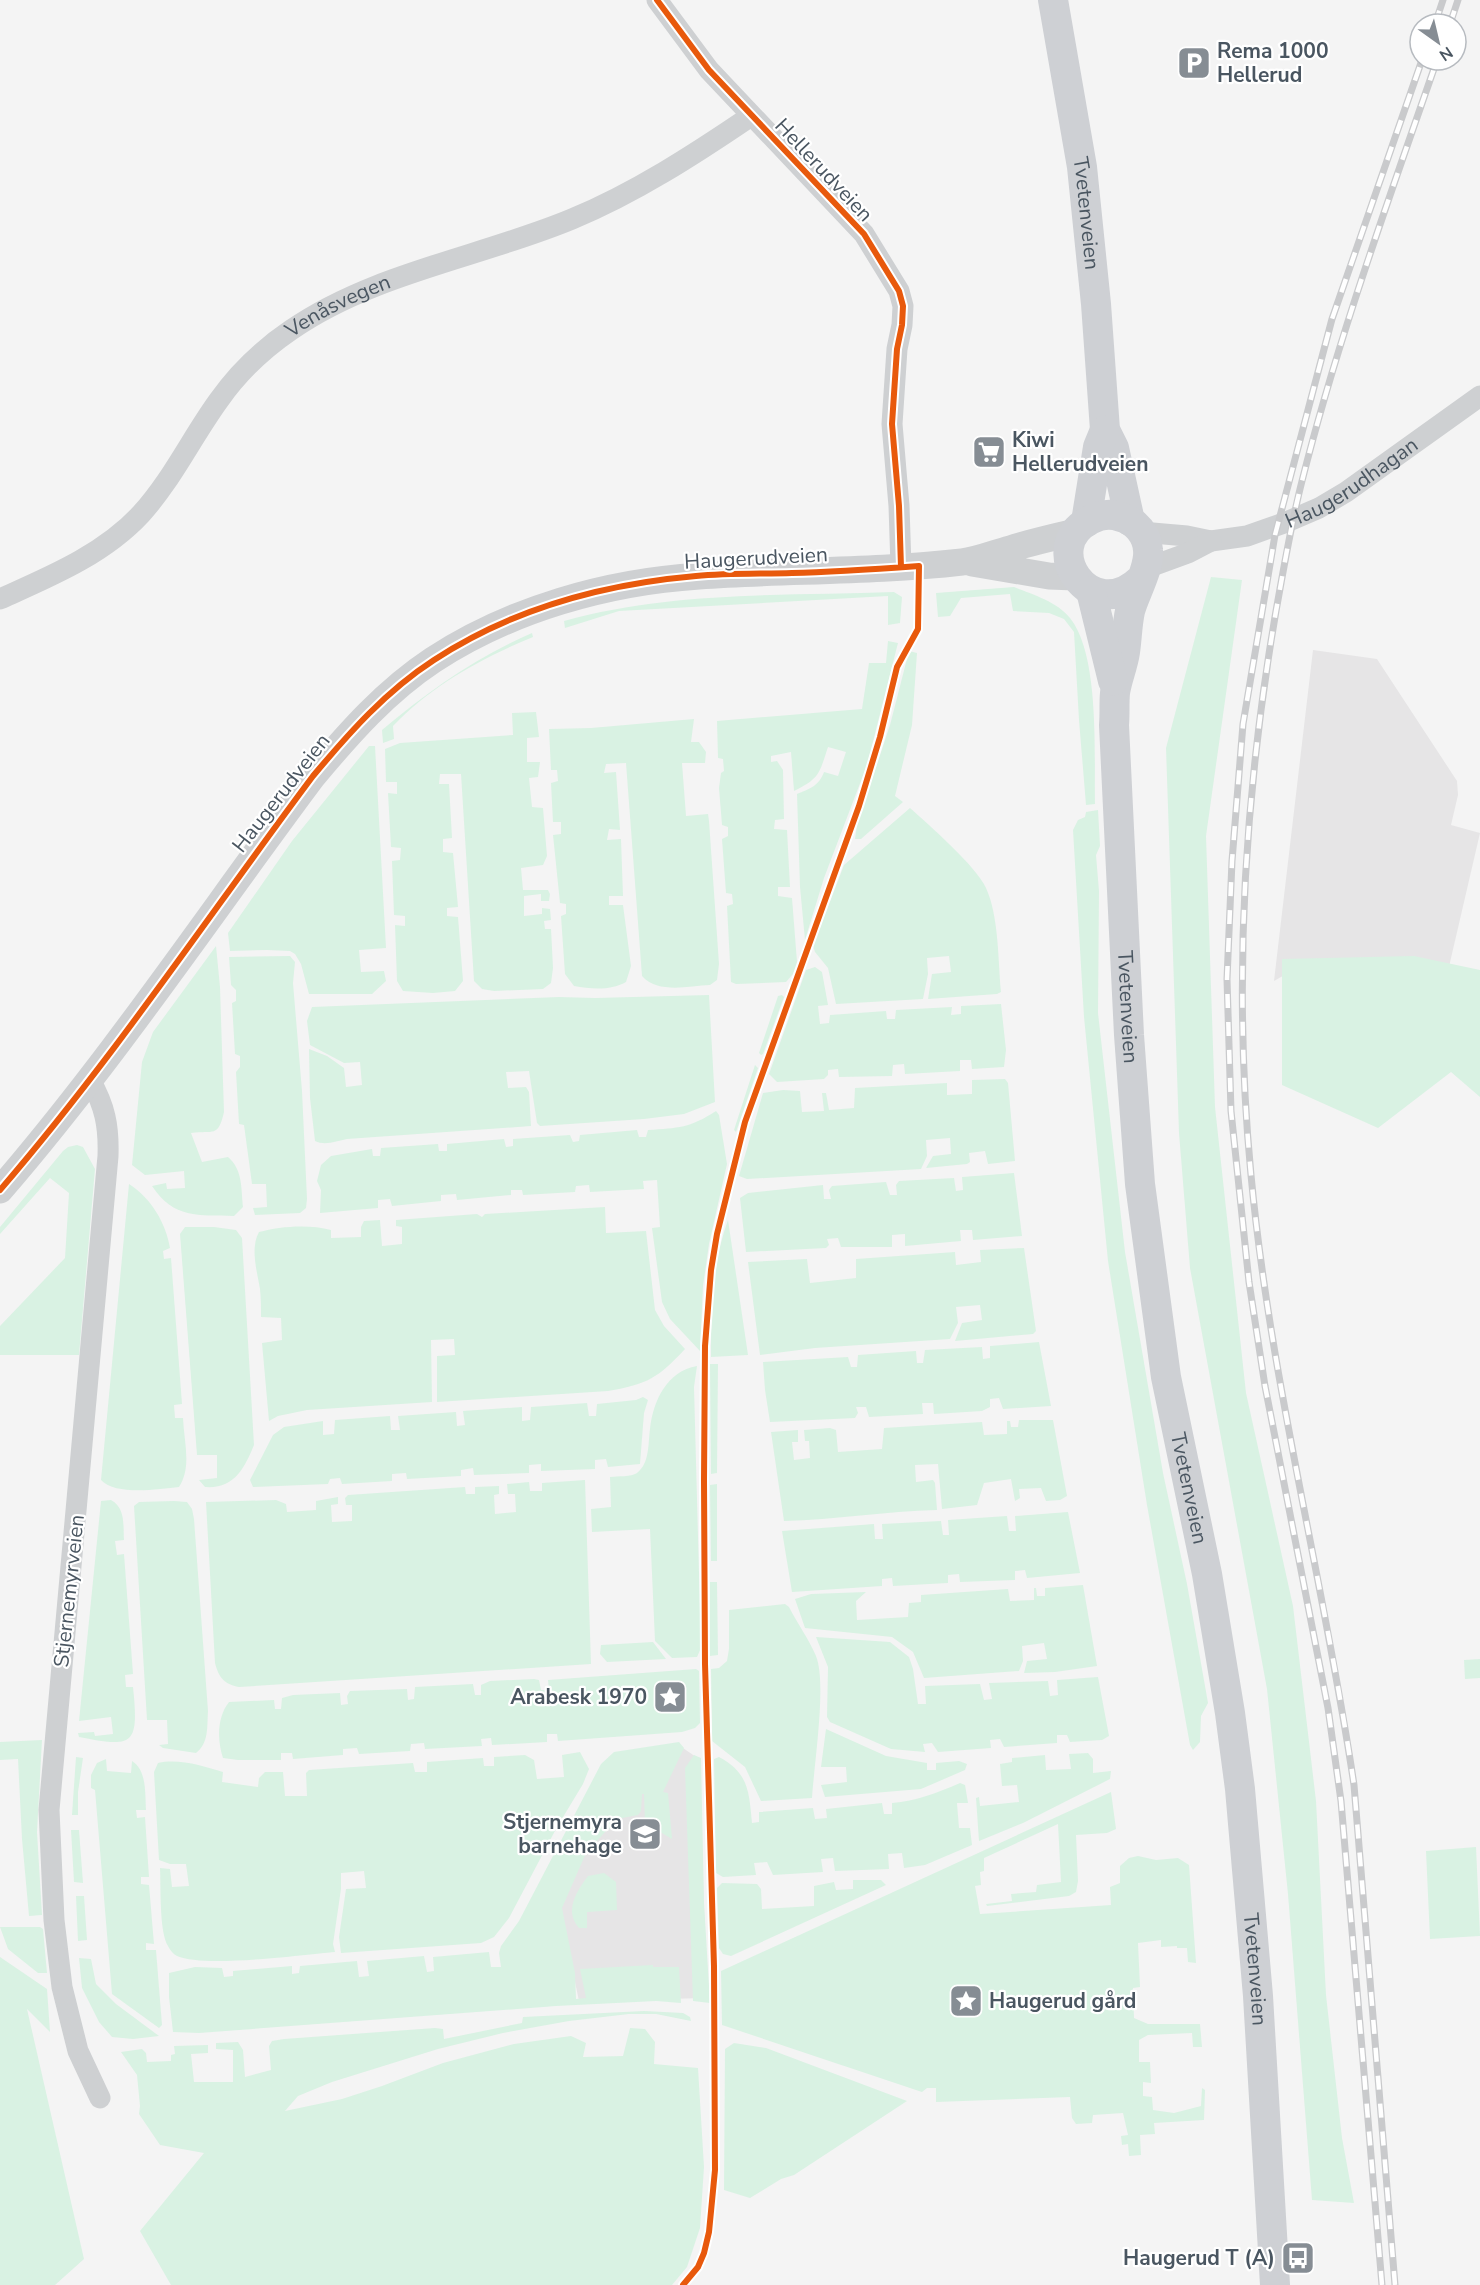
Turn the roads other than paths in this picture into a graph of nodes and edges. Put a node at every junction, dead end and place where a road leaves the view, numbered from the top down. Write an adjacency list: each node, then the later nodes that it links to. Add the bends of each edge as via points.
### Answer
1 (657, 0): 3 (street, Hellerudveien, via 709,70)
2 (1053, 0): 5 (main road, Tvetenveien, via 1082,167)
3 (751, 116): 10 (street, Hellerudveien, via 864,234 899,291 902,325 892,424); 13 (street, Venåsvegen, via 603,206 378,286 292,329 238,376 141,514 119,534 64,570)
4 (1480, 396): 8 (street, Haugerudhagan, via 1365,480 1319,508 1247,536)
5 (1105, 430): 6 (main road, Tvetenveien, via 1114,448); 7 (main road, Tvetenveien)
6 (1136, 526): 7 (main road, via 1112,515 1094,518); 8 (street, Haugerudhagan); 11 (main road, Tvetenveien, via 1148,549)
7 (1081, 527): 9 (street, Haugerudveien); 12 (main road, Tvetenveien, via 1068,555 1070,566)
8 (1211, 541): 11 (street, Haugerudhagan)
9 (965, 562): 10 (street, Haugerudveien); 12 (street, Haugerudveien)
10 (901, 567): 15 (street, Haugerudveien, via 698,576 582,594 494,626 433,661 379,704 313,776)
11 (1144, 573): 12 (main road, via 1123,592 1102,594); 14 (main road, Tvetenveien, via 1130,612)
12 (1083, 584): 14 (main road, Tvetenveien)
13 (0, 599)
14 (1115, 693): 18 (main road, Tvetenveien, via 1129,1035 1140,1184 1166,1377 1207,1574 1240,1790 1258,1996)
15 (90, 1080): 16 (street, Haugerudveien); 17 (street, Stjernemyrveien, via 102,1100 108,1156 49,1810 54,1920 62,1987 78,2051)
16 (0, 1190)
17 (100, 2098)
18 (1275, 2285)

